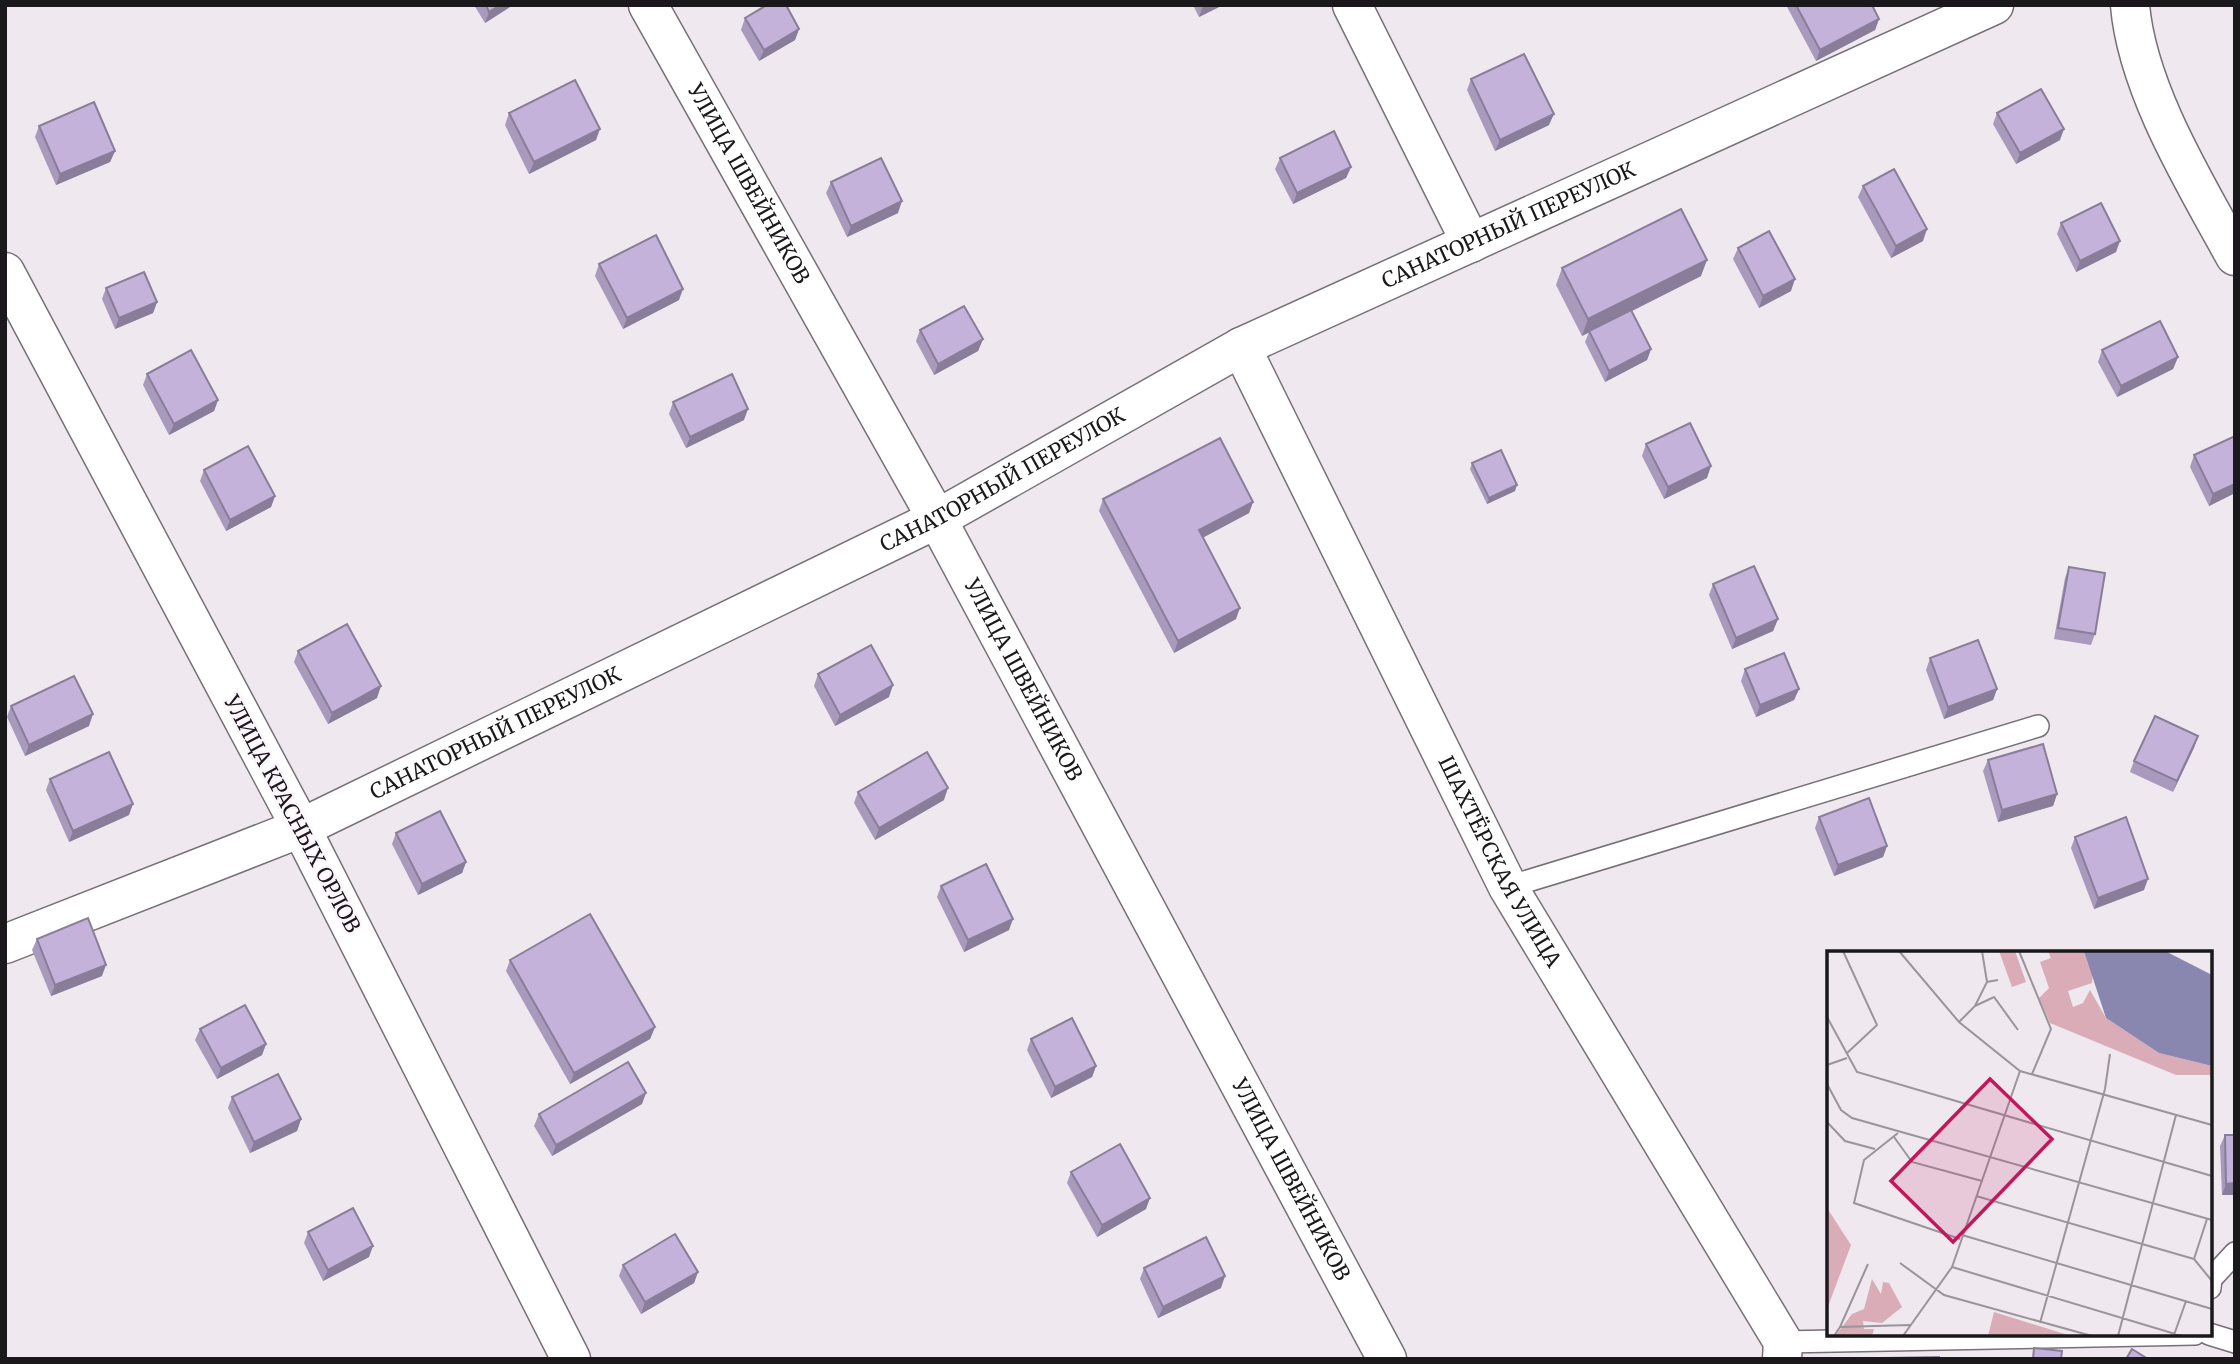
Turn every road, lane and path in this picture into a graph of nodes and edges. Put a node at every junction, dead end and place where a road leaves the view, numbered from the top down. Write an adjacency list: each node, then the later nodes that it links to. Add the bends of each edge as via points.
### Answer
1 (648, 5): 9 (street, УЛИЦА ШВЕЙНИКОВ)
2 (1352, 5): 5 (street)
3 (1994, 5): 5 (street, САНАТОРНЫЙ ПЕРЕУЛОК)
4 (2130, 5): 6 (street, via 2143,65 2167,124)
5 (1471, 243): 8 (street, САНАТОРНЫЙ ПЕРЕУЛОК)
6 (2235, 256)
7 (5, 272): 11 (street, УЛИЦА КРАСНЫХ ОРЛОВ)
8 (1241, 347): 9 (street, САНАТОРНЫЙ ПЕРЕУЛОК); 12 (street, ШАХТЁРСКАЯ УЛИЦА)
9 (937, 519): 11 (street, САНАТОРНЫЙ ПЕРЕУЛОК); 21 (street, УЛИЦА ШВЕЙНИКОВ)
10 (2038, 726): 12 (lane)
11 (301, 828): 13 (street, САНАТОРНЫЙ ПЕРЕУЛОК); 20 (street, УЛИЦА КРАСНЫХ ОРЛОВ)
12 (1508, 887): 19 (street, ШАХТЁРСКАЯ УЛИЦА)
13 (5, 944)
14 (2235, 1253): 15 (lane)
15 (2212, 1278)
16 (2212, 1335): 18 (lane)
17 (2143, 1336): 19 (lane)
18 (2235, 1342)
19 (1782, 1350)
20 (571, 1359)
21 (1387, 1359)

